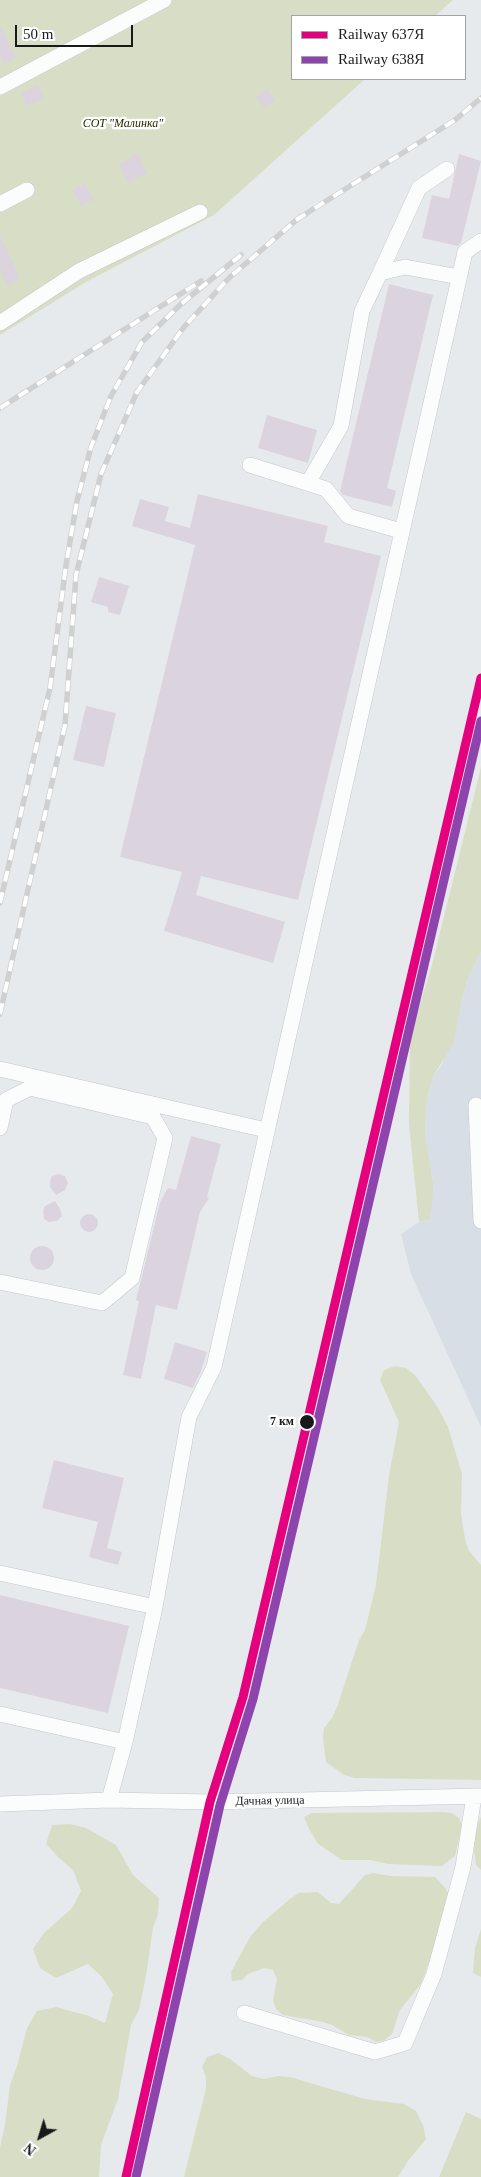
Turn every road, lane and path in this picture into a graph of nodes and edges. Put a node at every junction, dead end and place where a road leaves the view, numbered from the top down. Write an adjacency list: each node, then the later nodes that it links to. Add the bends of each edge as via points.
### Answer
1 (164, 0): 2 (street)
2 (0, 87)
3 (448, 169): 8 (street, via 419,188)
4 (27, 190): 5 (street)
5 (0, 204)
6 (200, 212): 10 (street, via 79,271)
7 (481, 241): 9 (street, via 465,252)
8 (380, 273): 9 (street, via 405,268); 12 (street, via 362,311 340,426)
9 (459, 277): 13 (street)
10 (0, 323)
11 (250, 465): 12 (street)
12 (308, 483): 13 (street, via 326,489 348,516)
13 (401, 531): 17 (street)
14 (0, 1069): 17 (street)
15 (476, 1105): 18 (street)
16 (0, 1128): 19 (street, via 6,1100 30,1088 153,1117 166,1138 132,1278 102,1303)
17 (266, 1130): 21 (street, via 214,1367 189,1417)
18 (481, 1221)
19 (0, 1282)
20 (0, 1573): 21 (street)
21 (155, 1607): 23 (street)
22 (0, 1714): 23 (street)
23 (125, 1742): 25 (street)
24 (478, 1796): 25 (street, Дачная улица, via 210,1802); 27 (street, via 464,1867 434,1974 404,2043 374,2052)
25 (109, 1800): 26 (street, Дачная улица)
26 (0, 1804)
27 (244, 2013)

